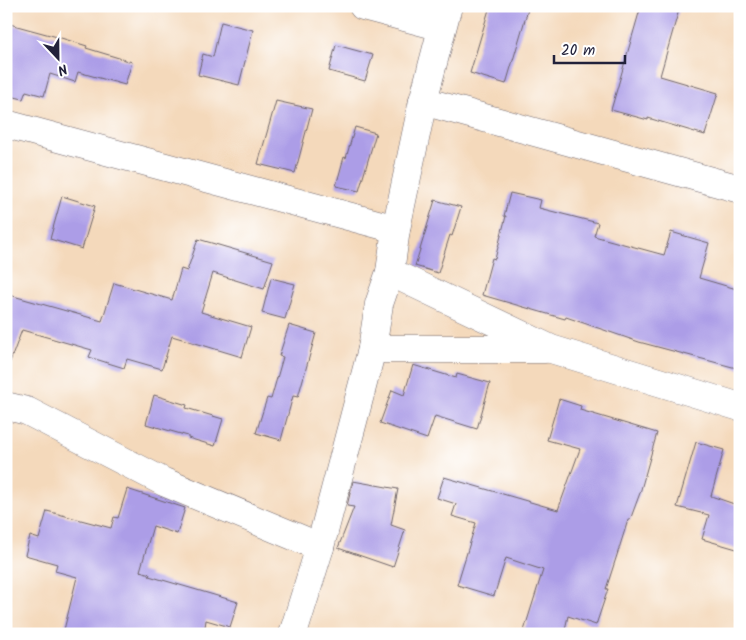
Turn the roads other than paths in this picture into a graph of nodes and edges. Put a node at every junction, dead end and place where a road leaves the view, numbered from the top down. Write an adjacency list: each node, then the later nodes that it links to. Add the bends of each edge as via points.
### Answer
1 (363, 6): 2 (street)
2 (445, 17): 3 (street)
3 (423, 102): 5 (street); 6 (street)
4 (6, 124): 6 (street)
5 (740, 189)
6 (396, 229): 7 (street)
7 (390, 272): 8 (street, via 379,304); 9 (street)
8 (372, 349): 9 (street); 12 (street)
9 (551, 349): 11 (street)
10 (6, 406): 12 (street, via 27,411 164,482)
11 (740, 407)
12 (320, 547): 13 (street)
13 (293, 634)

